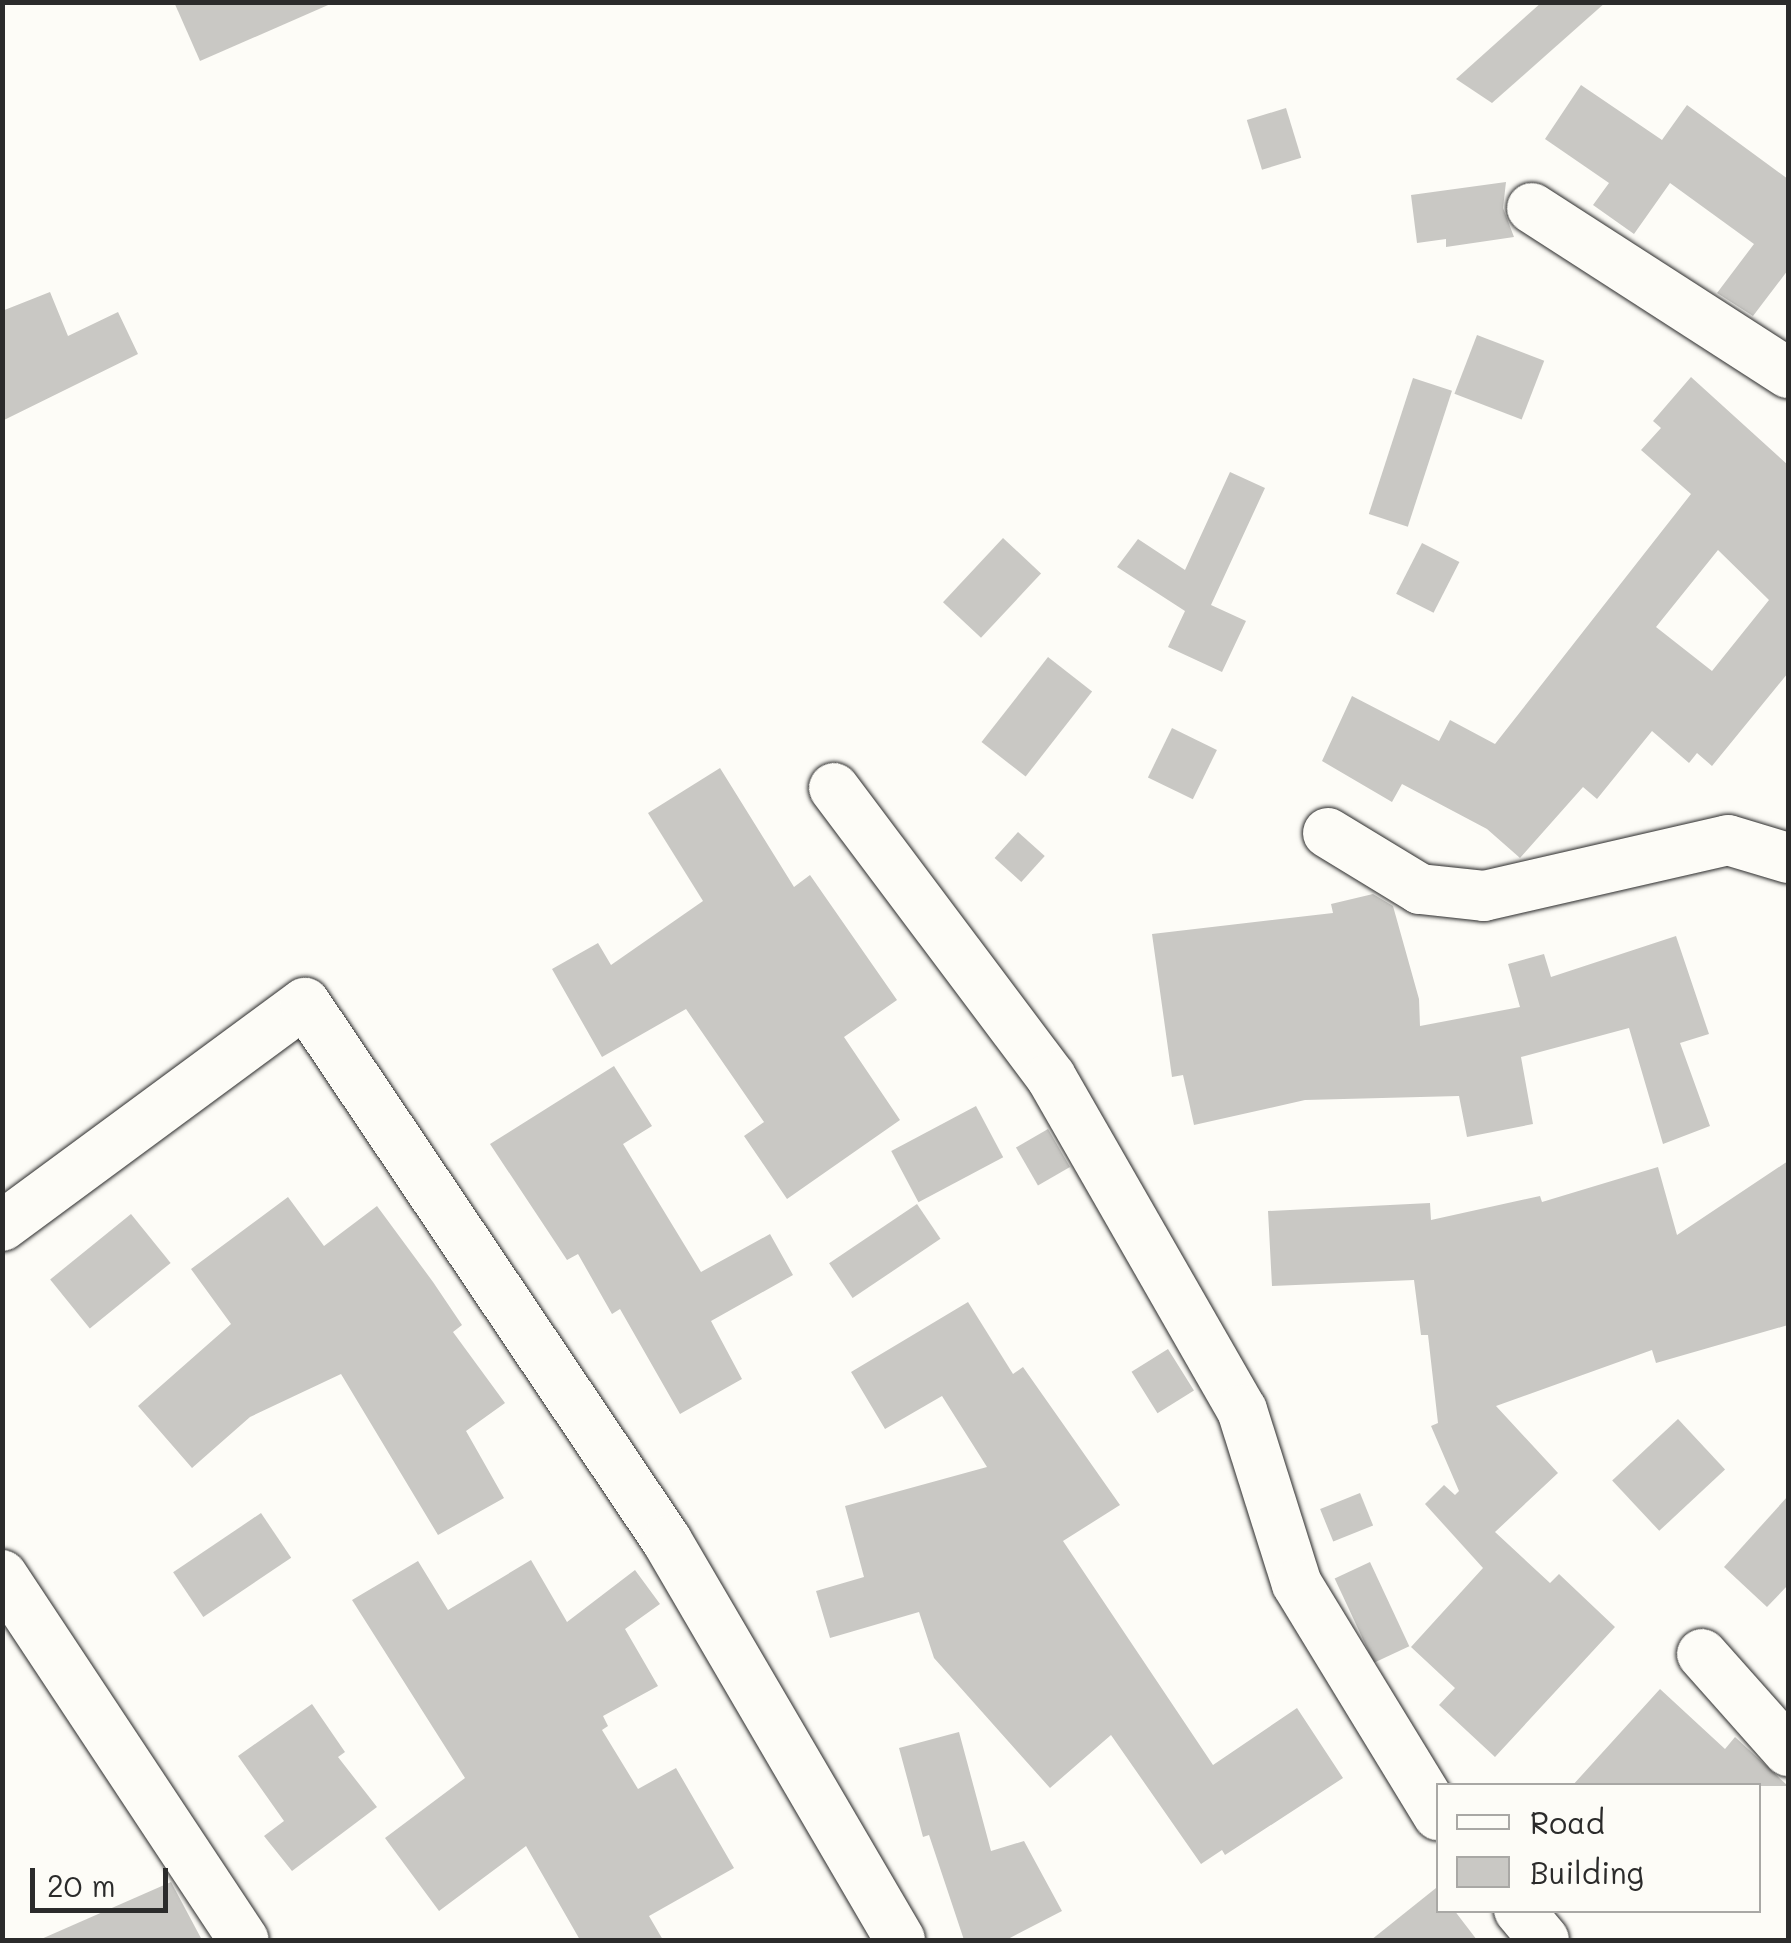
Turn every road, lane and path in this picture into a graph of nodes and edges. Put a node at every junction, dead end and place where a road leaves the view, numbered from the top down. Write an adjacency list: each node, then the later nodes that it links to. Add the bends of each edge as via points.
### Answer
1 (1532, 208): 2 (street)
2 (1788, 373)
3 (834, 788): 10 (street, via 1051,1077 1242,1410 1297,1584)
4 (1328, 834): 5 (street, via 1420,889 1484,896 1728,840)
5 (1788, 858)
6 (2, 1226): 13 (street, via 305,1003 667,1540)
7 (2, 1575): 12 (street)
8 (1702, 1654): 9 (street)
9 (1788, 1751)
10 (1436, 1811)
11 (1522, 1913): 14 (street)
12 (244, 1940)
13 (900, 1940)
14 (1544, 1940)

